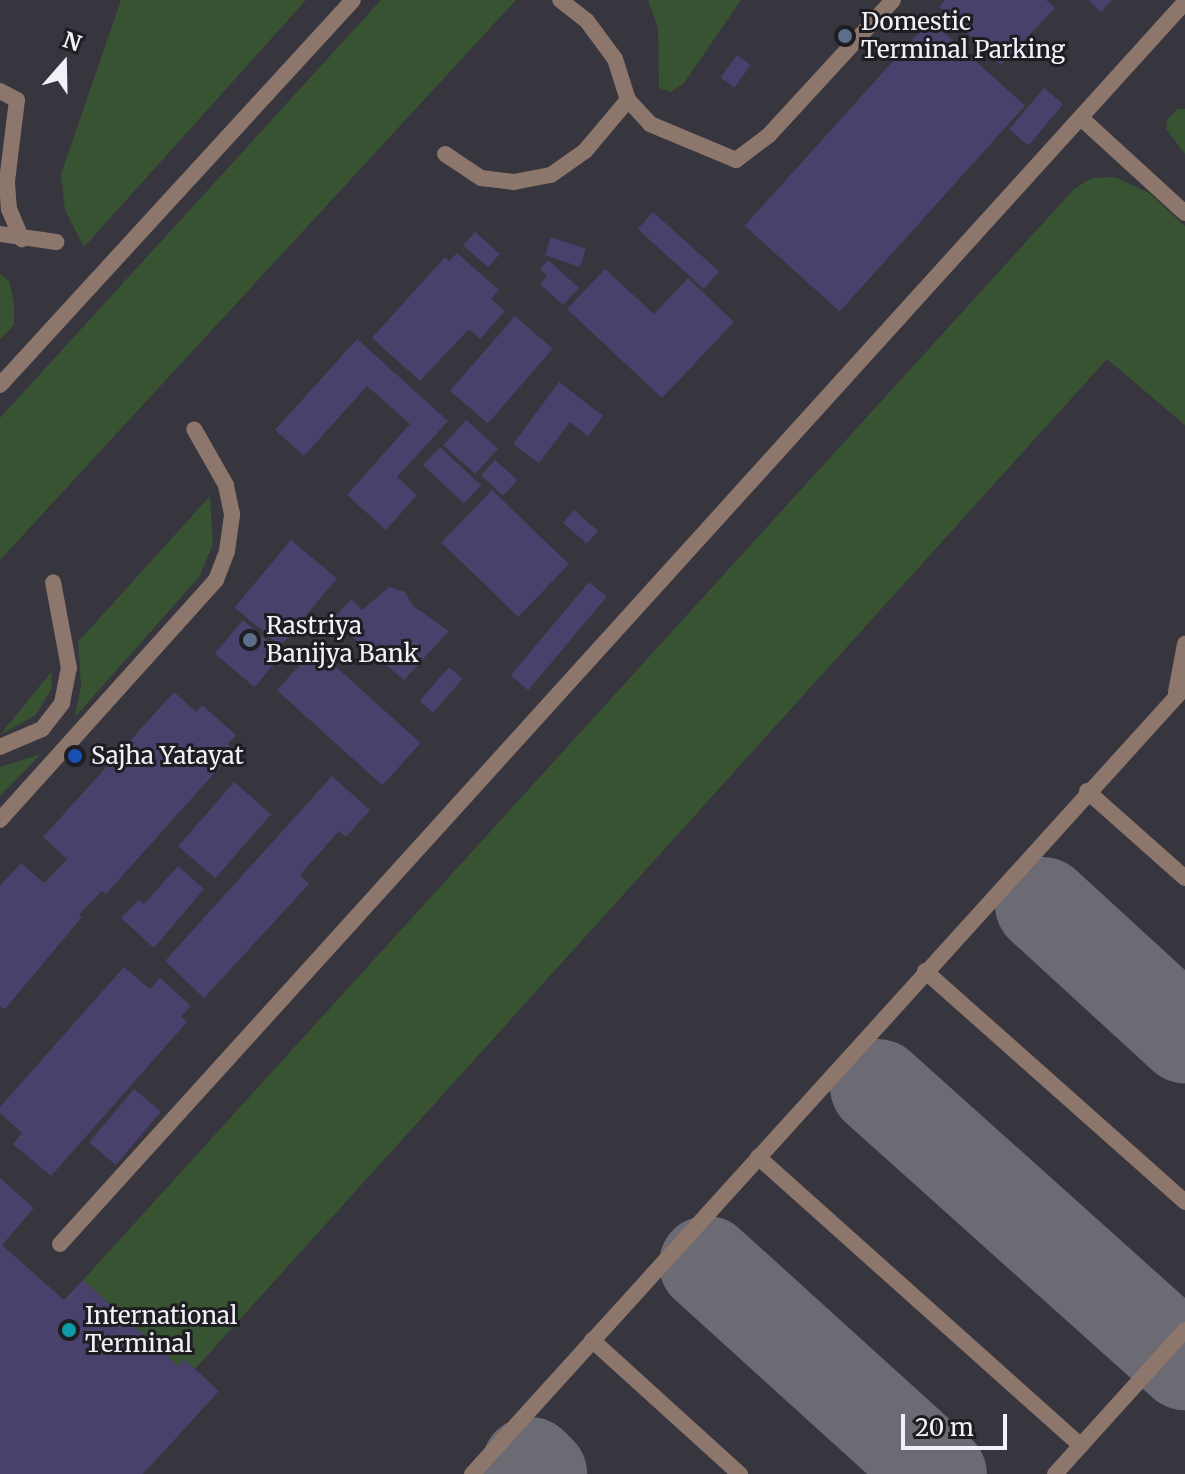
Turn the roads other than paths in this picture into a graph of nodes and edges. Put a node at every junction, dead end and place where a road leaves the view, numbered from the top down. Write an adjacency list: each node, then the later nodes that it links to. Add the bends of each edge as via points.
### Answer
1 (353, 0): 14 (street)
2 (560, 0): 6 (street, via 587,21 615,59)
3 (893, 0): 6 (street, via 769,135 736,160 650,124)
4 (1185, 2): 7 (street)
5 (0, 91): 9 (street, via 17,100)
6 (628, 100): 8 (street, via 585,151 551,175 514,182 481,178)
7 (1081, 118): 10 (street); 26 (street)
8 (445, 154)
9 (4, 179): 12 (street)
10 (1185, 213)
11 (0, 234): 12 (street)
12 (22, 239): 13 (street)
13 (56, 242)
14 (0, 385)
15 (194, 429): 21 (street, via 226,485 232,514 216,580)
16 (53, 582): 19 (street, via 69,668 62,703 42,729)
17 (1185, 644): 18 (street)
18 (1181, 690): 20 (street)
19 (0, 747)
20 (1087, 791): 22 (street); 23 (street)
21 (0, 820)
22 (1185, 878)
23 (925, 971): 24 (street); 25 (street)
24 (758, 1157): 28 (street); 29 (street)
25 (1185, 1202)
26 (60, 1244)
27 (1185, 1330): 29 (street)
28 (592, 1340): 30 (street); 31 (street)
29 (1081, 1446): 32 (street)
30 (472, 1474)
31 (740, 1474)
32 (1055, 1474)

